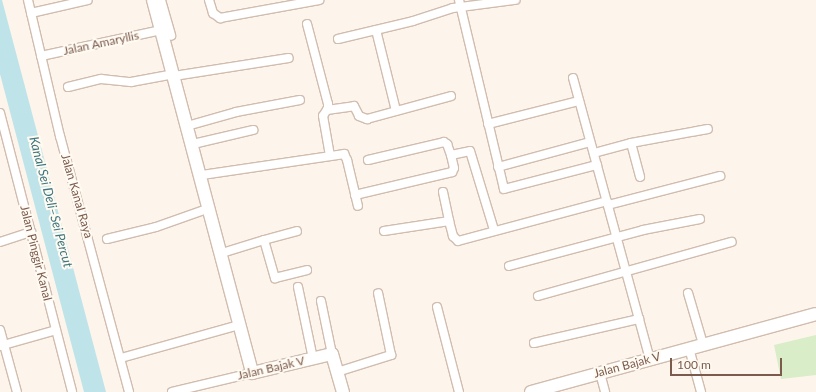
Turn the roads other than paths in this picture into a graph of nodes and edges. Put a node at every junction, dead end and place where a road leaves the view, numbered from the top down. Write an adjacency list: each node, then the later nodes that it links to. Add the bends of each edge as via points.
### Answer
1 (28, 0): 9 (street, Jalan Kanal Raya)
2 (88, 0): 9 (street)
3 (153, 0): 12 (street)
4 (161, 0): 12 (street)
5 (209, 0): 6 (street, via 213,13 220,18)
6 (319, 0)
7 (515, 0): 8 (street)
8 (461, 4): 11 (street); 25 (street)
9 (31, 13): 14 (street, Jalan Kanal Raya)
10 (307, 24): 22 (street, via 328,104)
11 (376, 30): 13 (street); 23 (street)
12 (166, 33): 14 (street, Jalan Amaryllis); 16 (street)
13 (338, 39)
14 (41, 56): 77 (street, Jalan Kanal Raya, via 60,136)
15 (289, 58): 16 (street)
16 (174, 75): 18 (street, via 131,82 101,79); 26 (street)
17 (573, 78): 21 (street)
18 (68, 87)
19 (451, 96): 23 (street)
20 (300, 100): 26 (street, via 236,112)
21 (579, 101): 25 (street); 29 (street)
22 (327, 110): 23 (street, via 354,106 363,119); 33 (street, via 323,116)
23 (396, 111)
24 (0, 113): 51 (street, Jalan Pinggir Kanal)
25 (488, 124): 37 (street)
26 (187, 126): 31 (street)
27 (708, 129): 30 (street)
28 (253, 130): 31 (street)
29 (590, 142): 32 (street); 37 (street)
30 (631, 142): 32 (street); 40 (street)
31 (193, 144): 38 (street)
32 (594, 153): 36 (street)
33 (330, 155): 38 (street); 42 (street, via 345,155)
34 (451, 155): 35 (street, via 444,142); 42 (street, via 454,168 452,172); 48 (street, via 467,151 472,153)
35 (368, 160)
36 (597, 164): 37 (street, via 507,190 504,188); 43 (street)
37 (498, 167)
38 (202, 175): 45 (street)
39 (720, 176): 43 (street)
40 (640, 177)
41 (443, 192): 47 (street)
42 (356, 195): 44 (street)
43 (608, 203): 48 (street); 52 (street)
44 (358, 206)
45 (210, 208): 53 (street); 57 (street)
46 (700, 218): 52 (street)
47 (449, 221): 48 (street, via 453,236 458,241); 50 (street)
48 (494, 230)
49 (297, 231): 54 (street)
50 (384, 231)
51 (30, 232): 55 (street); 71 (street, Jalan Pinggir Kanal)
52 (617, 238): 58 (street); 60 (street)
53 (108, 240)
54 (264, 240): 57 (street); 59 (street, via 275,278)
55 (0, 242)
56 (732, 242): 60 (street)
57 (222, 253): 69 (street)
58 (510, 266)
59 (307, 270)
60 (627, 272): 64 (street); 68 (street)
61 (298, 287): 78 (street)
62 (378, 293): 80 (street, via 391,354)
63 (688, 293): 73 (street)
64 (538, 296)
65 (321, 301): 76 (street)
66 (437, 307): 89 (street)
67 (816, 314): 73 (street, Jalan Bajak V)
68 (639, 319): 72 (street); 79 (street)
69 (239, 325): 77 (street); 81 (street)
70 (0, 330): 74 (street)
71 (56, 330): 74 (street); 85 (street, Jalan Pinggir Kanal)
72 (534, 343)
73 (703, 344): 75 (street, Jalan Bajak V)
74 (2, 346): 84 (street)
75 (688, 348): 79 (street, Jalan Bajak V); 92 (street)
76 (332, 354): 78 (street, Jalan Bajak V); 80 (street)
77 (121, 358): 86 (street, Jalan Kanal Raya)
78 (313, 359): 81 (street, Jalan Bajak V)
79 (650, 359): 82 (street, Jalan Bajak V)
80 (337, 372): 88 (street)
81 (252, 373): 87 (street, Jalan Bajak V)
82 (600, 373): 83 (street, Jalan Bajak V); 91 (street)
83 (559, 388): 90 (street, Jalan Bajak V)
84 (17, 392)
85 (72, 392)
86 (129, 392)
87 (172, 392)
88 (343, 392)
89 (459, 392)
90 (534, 392)
91 (605, 392)
92 (701, 392)

